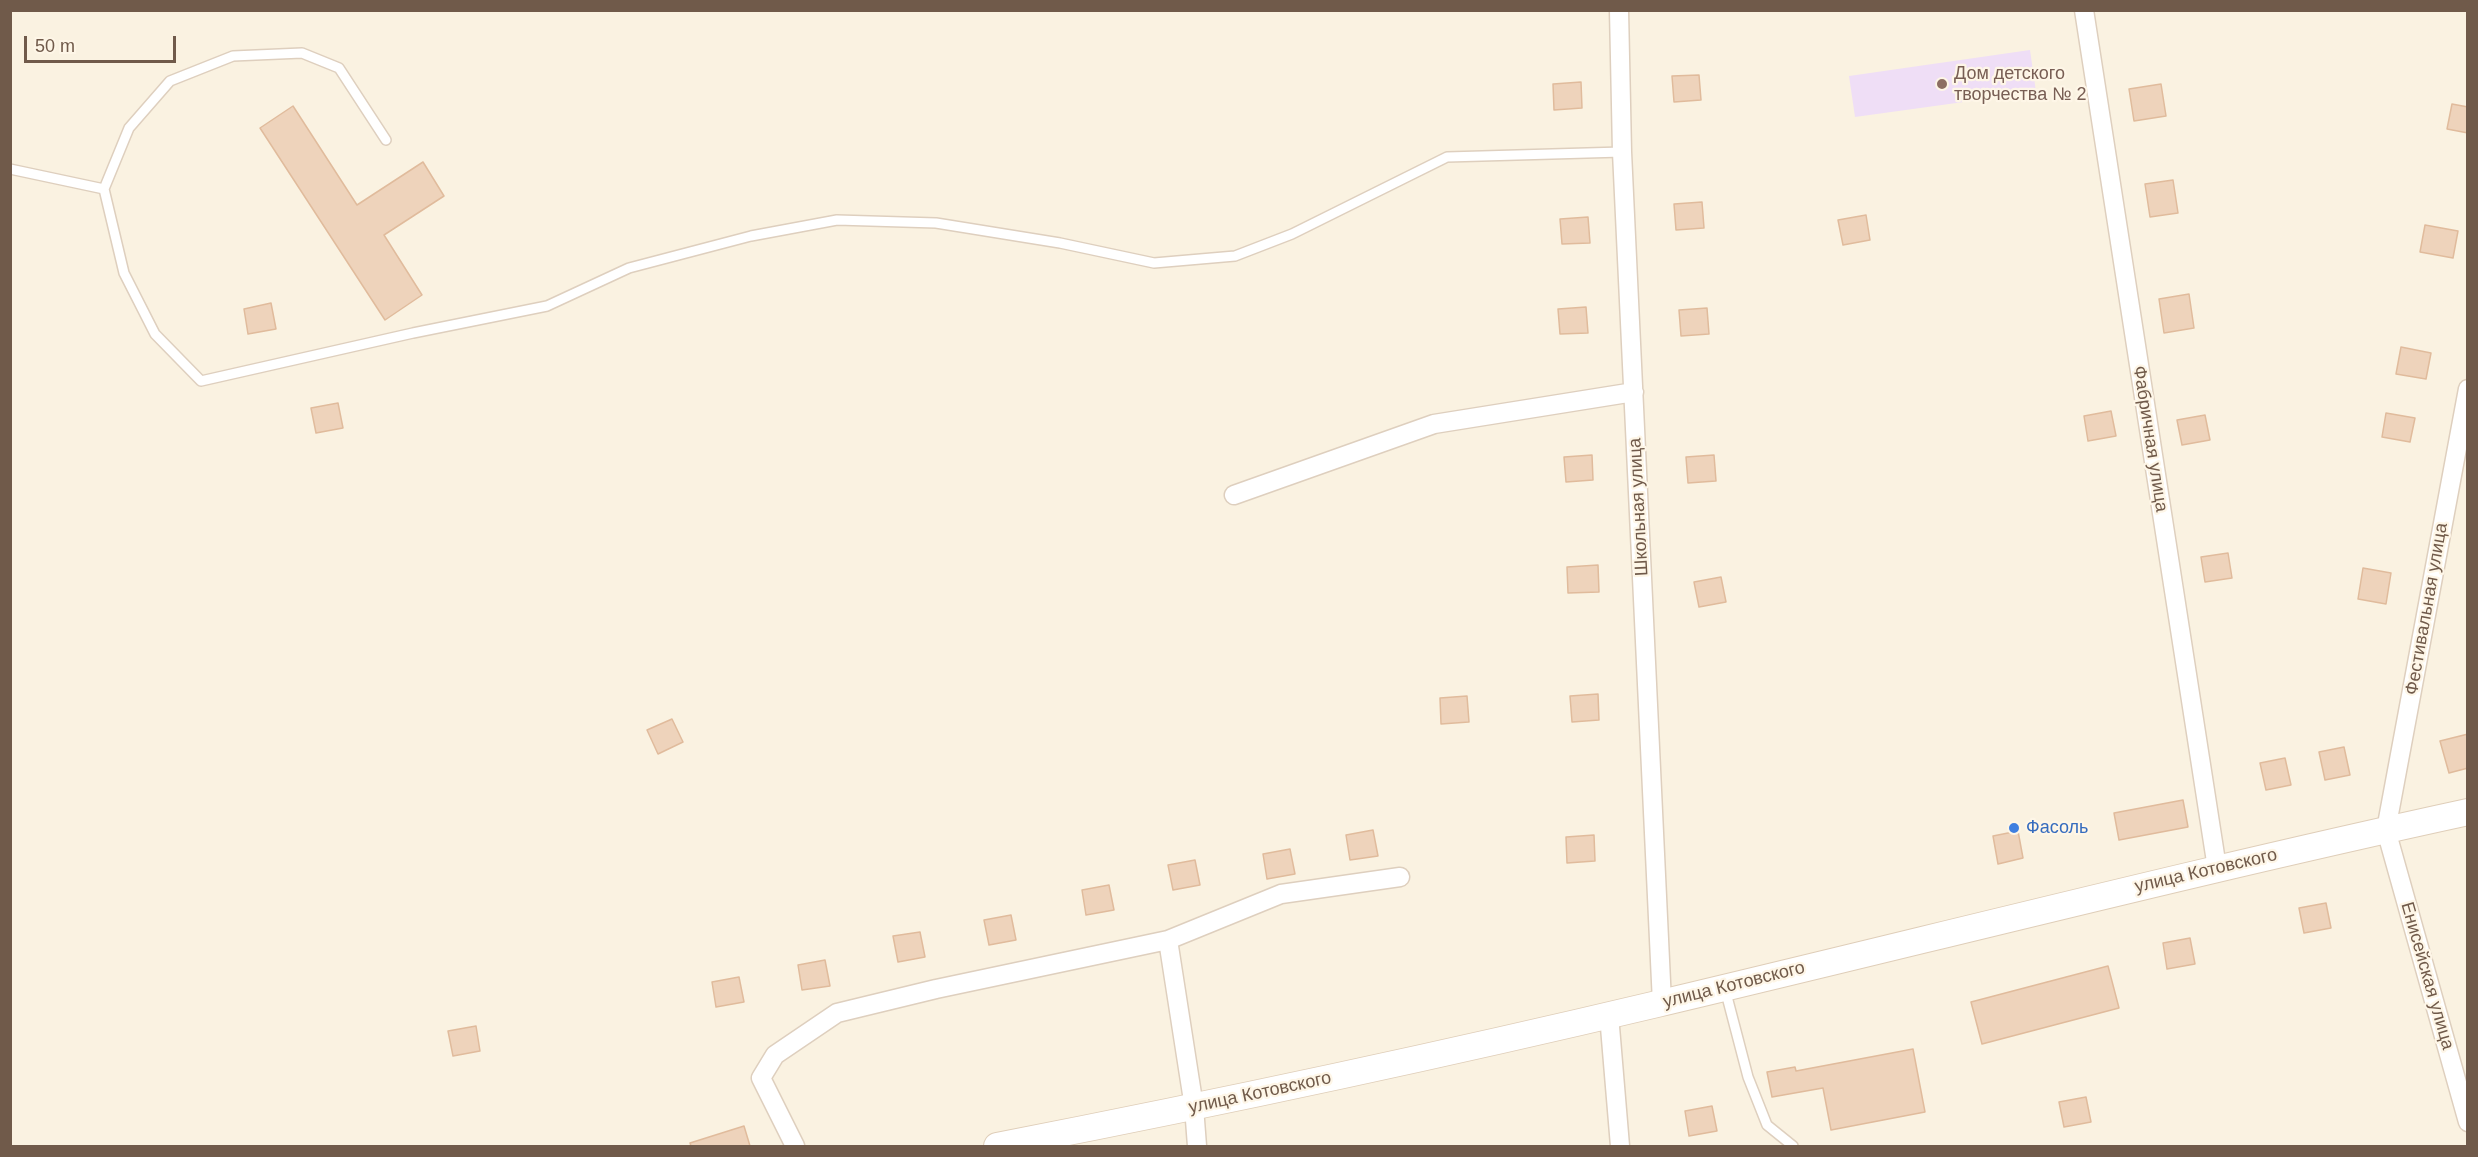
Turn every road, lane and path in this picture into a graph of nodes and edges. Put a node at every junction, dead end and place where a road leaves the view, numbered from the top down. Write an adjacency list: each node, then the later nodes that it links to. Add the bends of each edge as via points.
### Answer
1 (1619, 10): 4 (street, Школьная улица)
2 (2084, 10): 12 (street, Фабричная улица)
3 (386, 140): 6 (lane, via 339,68 302,53 233,56 170,81 129,128)
4 (1622, 152): 6 (lane, via 1447,157 1292,234 1224,257 1154,263 936,223 837,220 751,236 629,268 547,306 201,381 155,334 124,273); 8 (street, Школьная улица)
5 (10, 169): 6 (lane)
6 (104, 189)
7 (2468, 388): 11 (street, Фестивальная улица)
8 (1634, 392): 9 (street, via 1434,424); 16 (street, Школьная улица)
9 (1233, 495)
10 (2468, 812): 11 (main road, улица Котовского)
11 (2386, 830): 12 (main road, улица Котовского); 19 (street, Енисейская улица)
12 (2217, 868): 15 (main road, улица Котовского)
13 (1400, 877): 14 (street, via 1281,894)
14 (1168, 940): 18 (street); 20 (street, via 837,1013 775,1055 761,1078)
15 (1724, 987): 16 (main road, улица Котовского); 24 (lane, via 1748,1077 1767,1125)
16 (1662, 1003): 17 (main road, улица Котовского)
17 (1609, 1016): 18 (main road, улица Котовского); 23 (street)
18 (1194, 1107): 21 (main road, улица Котовского); 22 (street)
19 (2468, 1122)
20 (795, 1146)
21 (997, 1146)
22 (1197, 1146)
23 (1620, 1146)
24 (1793, 1146)

